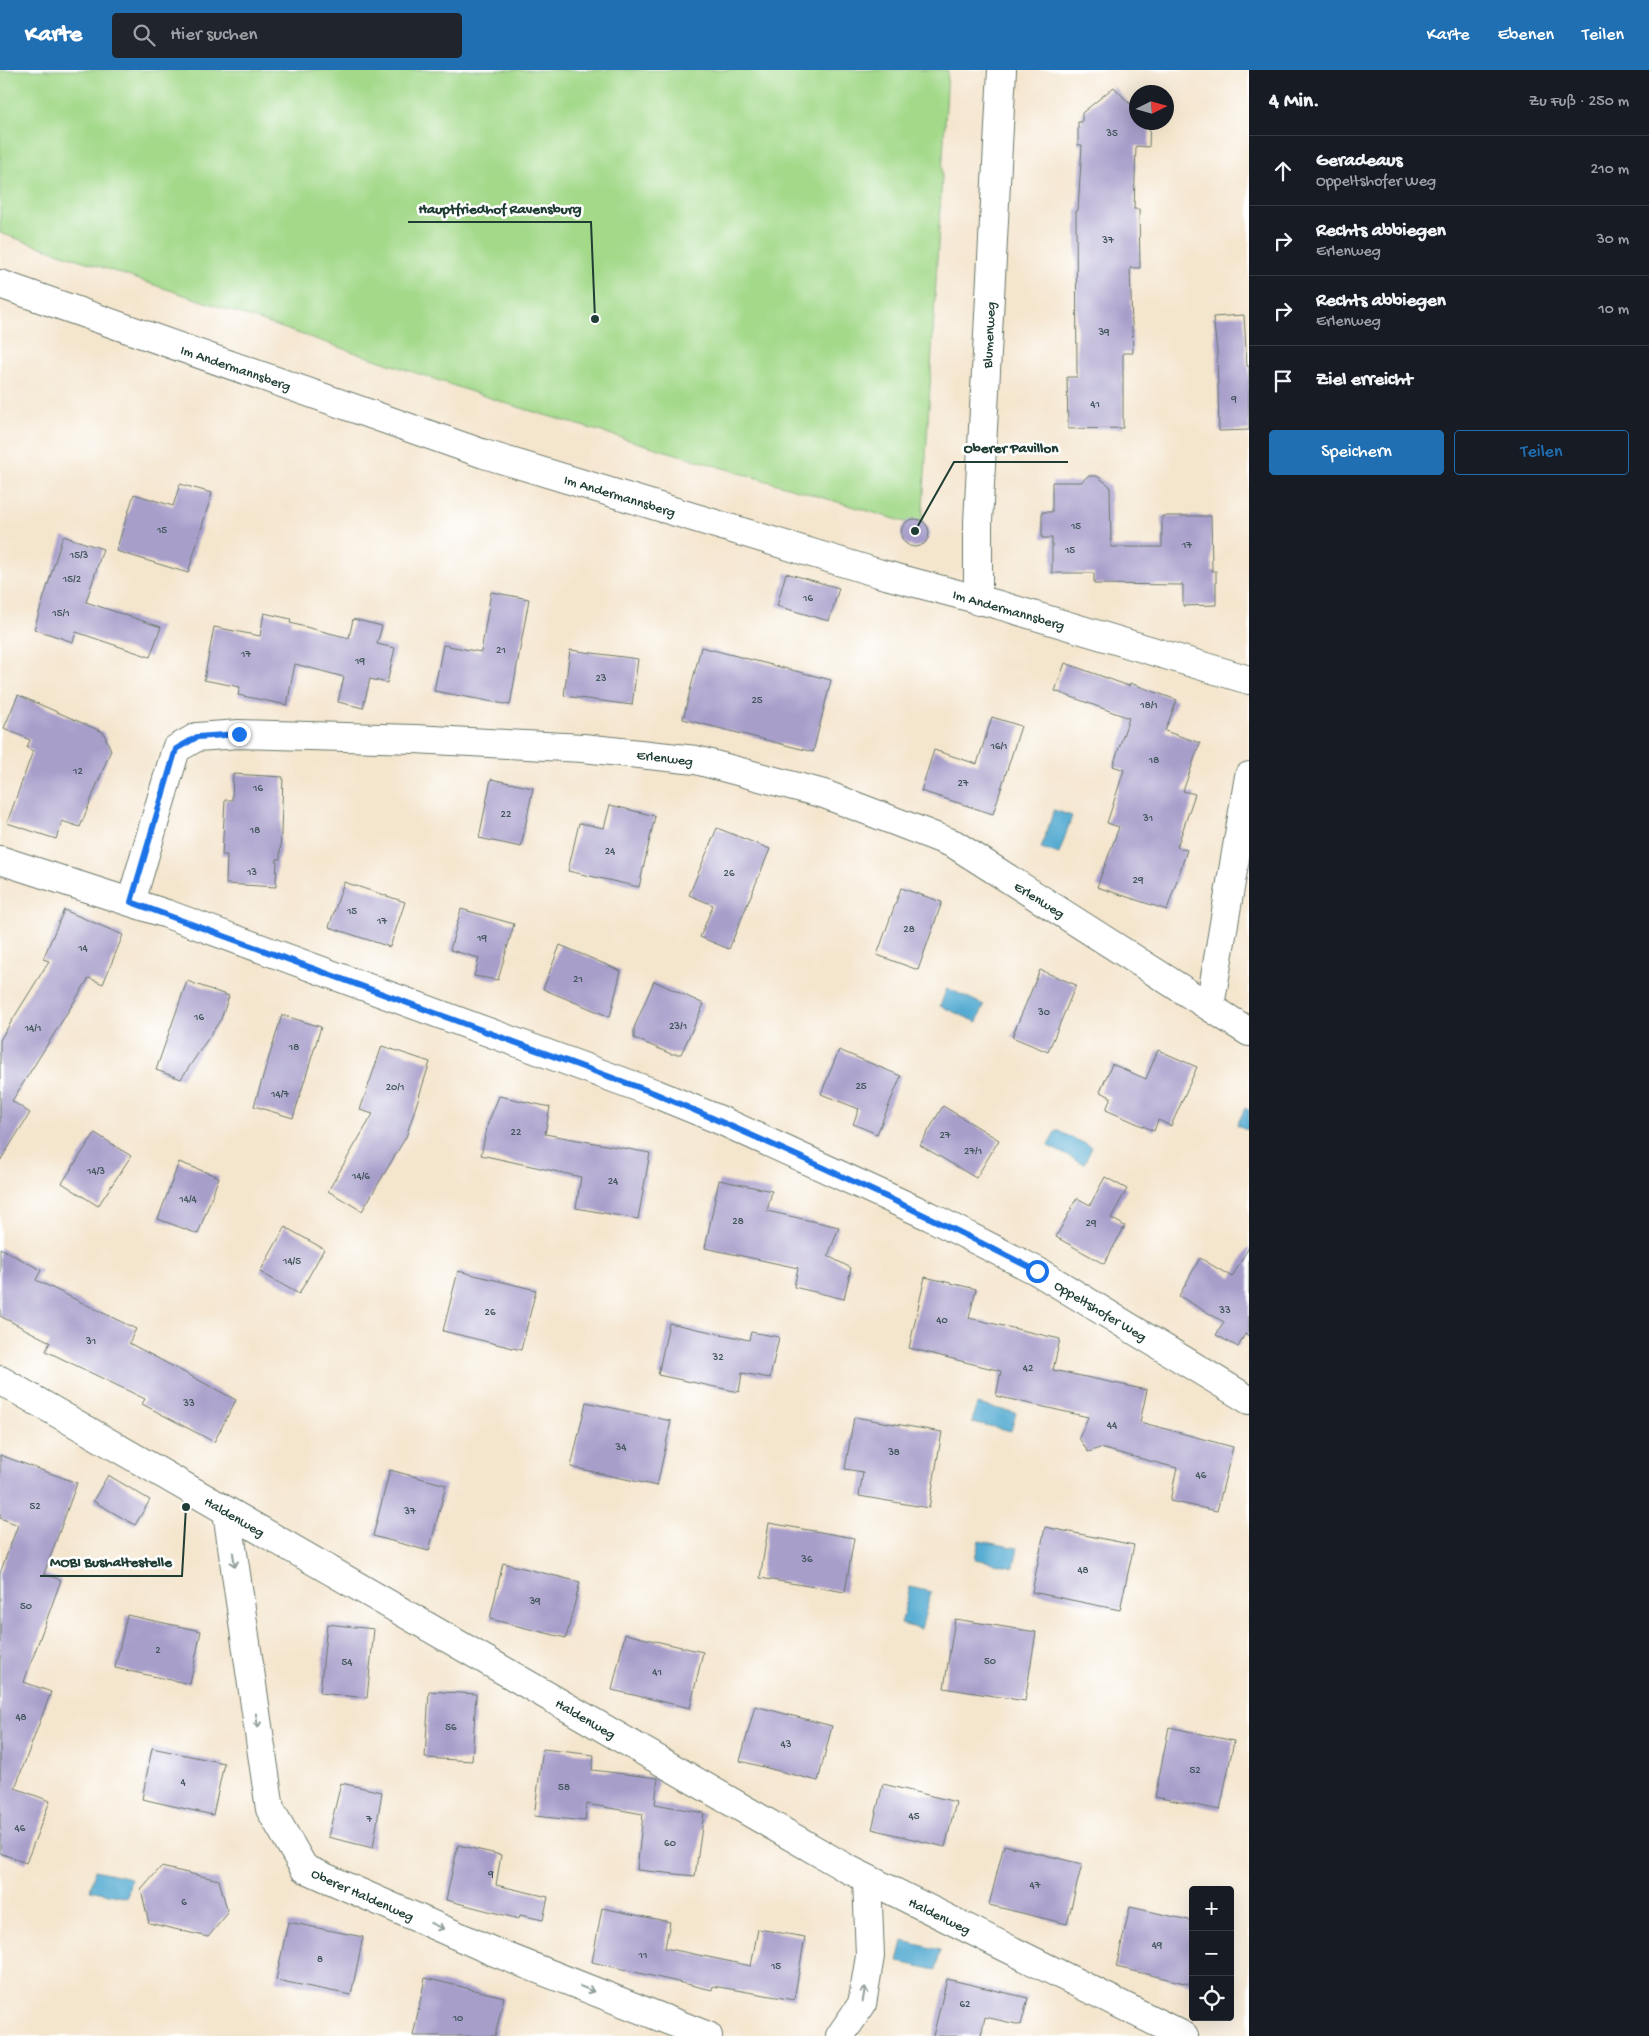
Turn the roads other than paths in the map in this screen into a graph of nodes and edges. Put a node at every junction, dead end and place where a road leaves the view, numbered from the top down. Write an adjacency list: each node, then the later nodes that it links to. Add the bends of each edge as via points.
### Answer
1 (1002, 70): 3 (street, Blumenweg, via 978,522)
2 (0, 284): 3 (street, Im Andermannsberg, via 484,454)
3 (978, 601): 4 (street, Im Andermannsberg)
4 (1249, 680)
5 (1249, 776): 8 (street)
6 (0, 860): 7 (street, Oppeltshofer Weg)
7 (131, 902): 8 (street, Erlenweg, via 176,749 197,737 249,734 583,748 705,762 824,794 954,844); 11 (street, Oppeltshofer Weg, via 720,1120 929,1216 1037,1271)
8 (1210, 1006): 9 (street, Erlenweg)
9 (1249, 1032)
10 (0, 1380): 12 (street, Haldenweg)
11 (1249, 1400)
12 (227, 1512): 13 (street, Haldenweg); 14 (street, Oberer Haldenweg, one-way to 14, via 270,1809 304,1868 492,1951)
13 (867, 1879): 15 (street, one-way to 13, via 862,2004 864,1995 870,1956); 16 (street, Haldenweg)
14 (708, 2036)
15 (840, 2036)
16 (1184, 2036)

